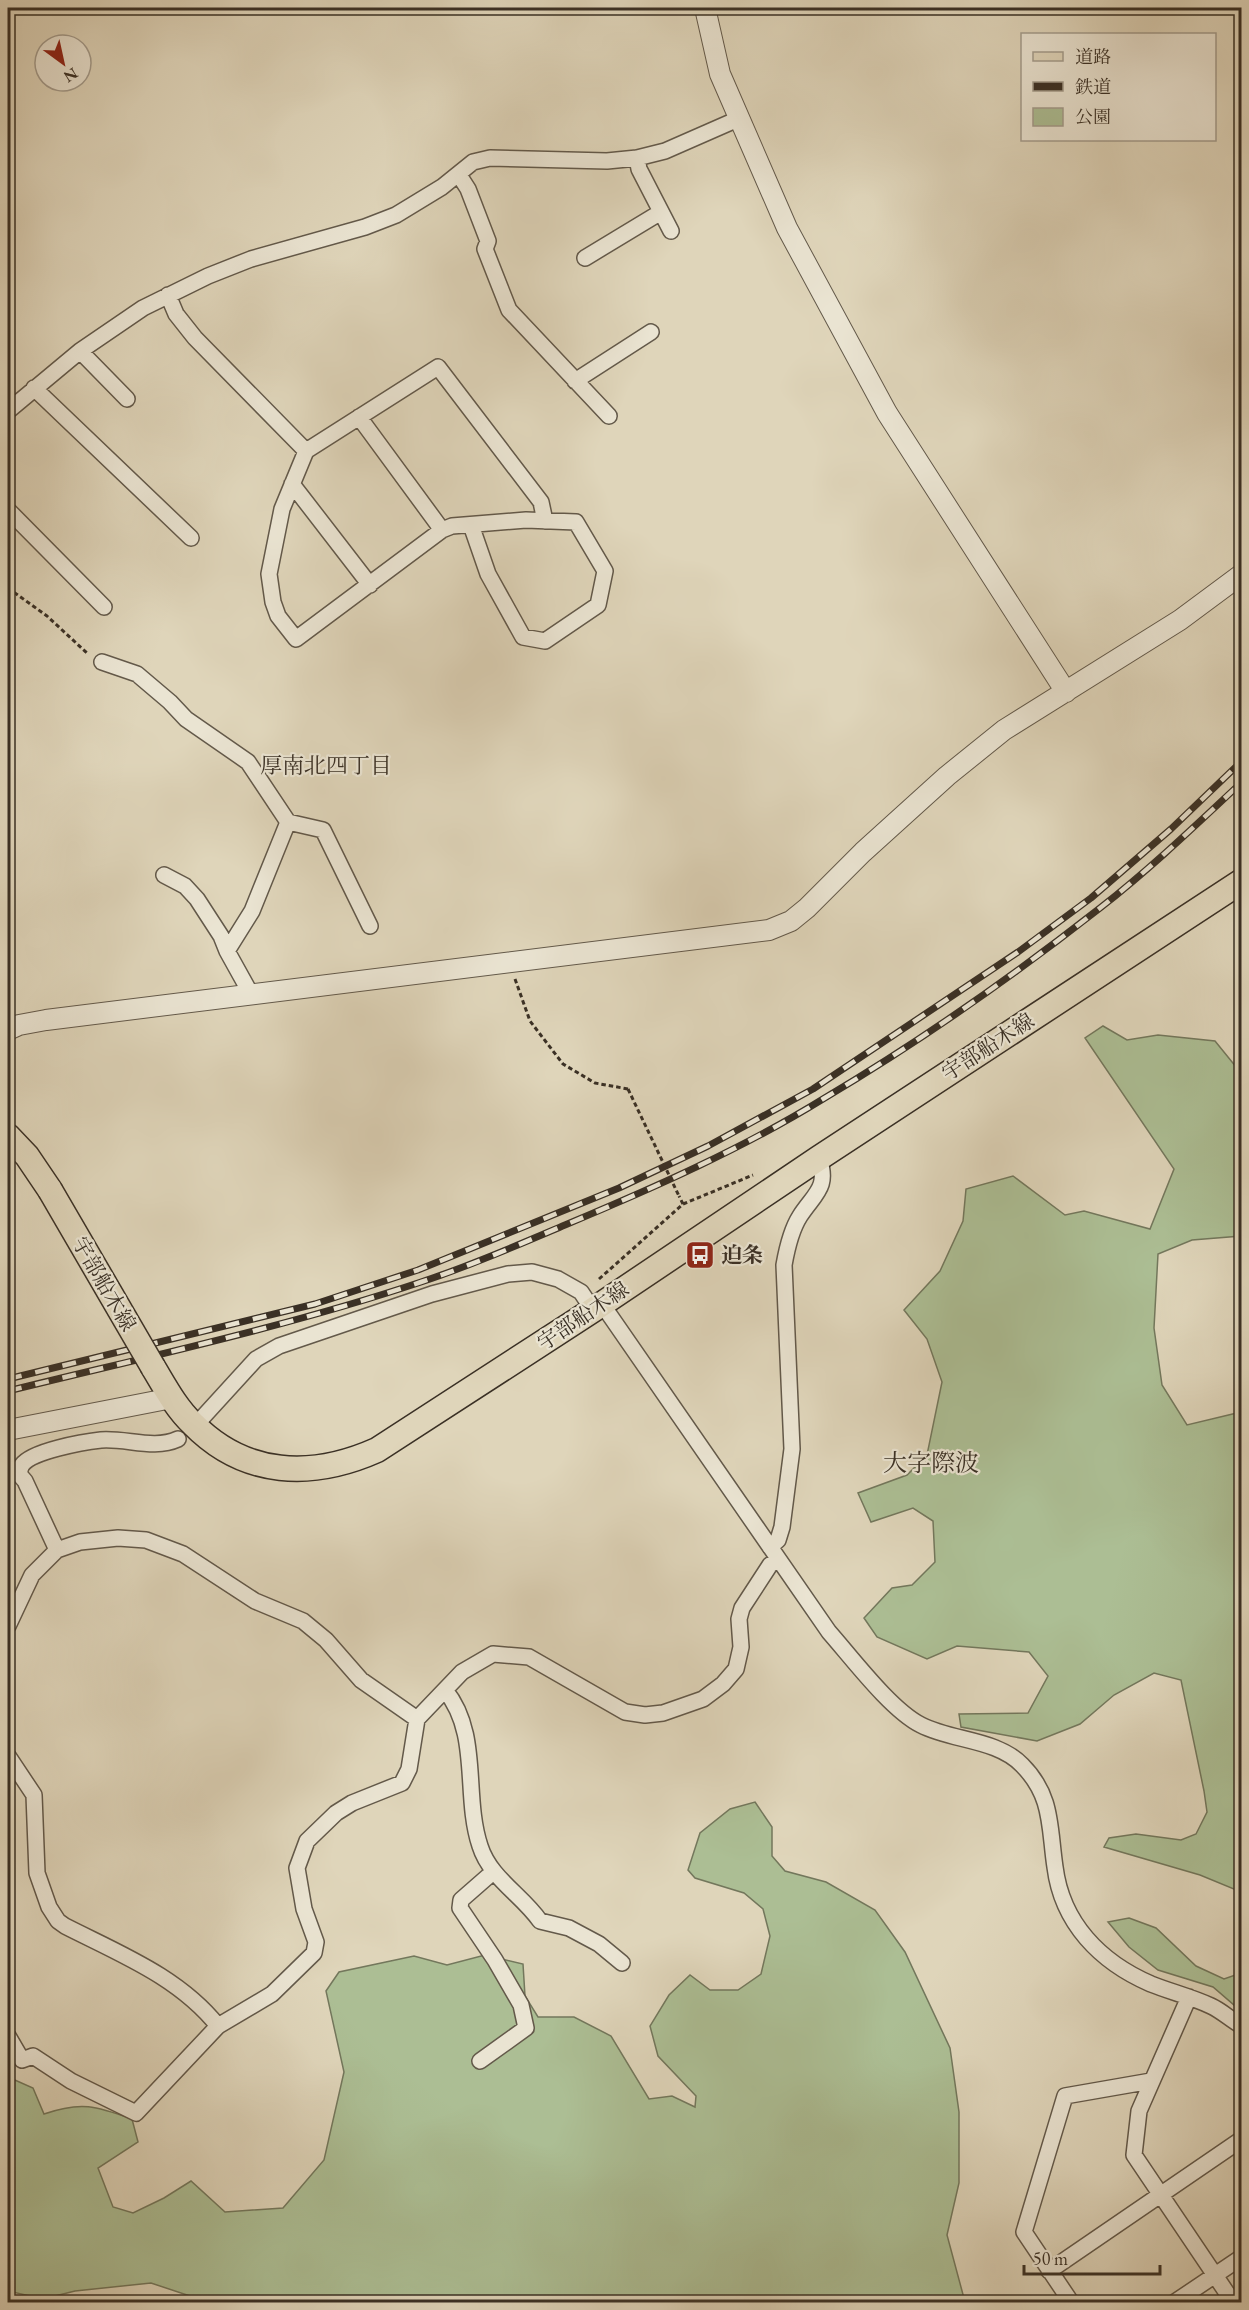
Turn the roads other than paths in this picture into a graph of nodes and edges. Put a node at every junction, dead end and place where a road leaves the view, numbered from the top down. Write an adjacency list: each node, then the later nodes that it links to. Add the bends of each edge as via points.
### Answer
1 (705, 8): 2 (street, via 720,74)
2 (738, 119): 3 (street); 28 (street, via 787,228 886,413)
3 (637, 159): 4 (street, via 490,158 474,162); 5 (street)
4 (459, 175): 8 (street, via 396,215 251,260); 11 (street, via 488,241 485,249 509,310)
5 (661, 212): 6 (street); 7 (street)
6 (671, 231)
7 (585, 258)
8 (168, 295): 10 (street); 17 (street, via 176,314 195,338)
9 (651, 332): 11 (street)
10 (80, 351): 12 (street); 13 (street)
11 (575, 381): 15 (street)
12 (34, 388): 14 (street); 23 (street)
13 (127, 399)
14 (8, 411)
15 (609, 416)
16 (359, 417): 17 (street); 20 (street, via 438,367 541,502); 22 (street)
17 (306, 451): 18 (street)
18 (292, 484): 25 (street); 25 (street, via 282,509 269,574 278,616 296,639)
19 (8, 510): 26 (street)
20 (545, 521): 21 (street); 21 (street, via 576,522 605,571 598,605 545,641 523,637 488,574)
21 (471, 525): 22 (street)
22 (442, 530): 25 (street)
23 (191, 538)
24 (1242, 574): 28 (street, via 1180,620)
25 (370, 585)
26 (104, 607)
27 (102, 662): 29 (street, via 137,674 186,719 248,762)
28 (1066, 692): 34 (street, via 1004,730 947,776 807,908 791,921 769,930)
29 (288, 822): 32 (street, via 323,830); 33 (street, via 252,911)
30 (164, 875): 33 (street, via 185,886 197,900 222,936)
31 (1242, 881): 37 (main road, 宇部船木線)
32 (370, 926)
33 (227, 951): 34 (street)
34 (252, 996): 35 (street, via 46,1020)
35 (8, 1030)
36 (8, 1136): 39 (main road, 宇部船木線, bridge, via 50,1190)
37 (819, 1158): 38 (main road, 宇部船木線); 45 (street, via 825,1173 820,1192 800,1217 784,1265 792,1449 782,1527)
38 (592, 1302): 39 (main road, 宇部船木線, via 402,1436 334,1465 292,1469 242,1458 200,1431); 40 (street, via 558,1279 532,1272 508,1274 432,1294 279,1346 256,1359); 45 (street)
39 (172, 1398): 41 (street)
40 (203, 1417)
41 (8, 1430)
42 (178, 1439): 43 (street, via 168,1444 101,1440 40,1453)
43 (13, 1473): 44 (street, via 33,1494)
44 (57, 1550): 46 (street, via 32,1575); 48 (street, via 80,1542 118,1538 146,1540 183,1554 255,1601 303,1621 326,1640 361,1680)
45 (774, 1553): 47 (street, via 742,1608 736,1668 703,1699 663,1713 625,1712 529,1657 512,1654 493,1654 478,1661); 52 (street, via 829,1632 906,1716 922,1726 1001,1751 1026,1769 1046,1802 1060,1895 1074,1922 1094,1945 1129,1973)
46 (8, 1626)
47 (445, 1690): 48 (street); 50 (street, via 460,1713 472,1779 476,1833)
48 (417, 1719): 53 (street, via 409,1769 402,1783 352,1803 307,1841 297,1868 304,1909 316,1942 314,1953 272,1994)
49 (8, 1756): 53 (street, via 34,1795 37,1874 58,1921 144,1964 188,1994)
50 (493, 1872): 51 (street, via 540,1921 569,1928 599,1944); 56 (street, via 461,1900 460,1908 521,2005 526,2028)
51 (622, 1963)
52 (1188, 1997): 54 (street); 57 (street)
53 (219, 2026): 55 (street, via 136,2113 70,2081 33,2056 22,2060)
54 (1242, 2026)
55 (8, 2036)
56 (480, 2061)
57 (1151, 2081): 59 (street, via 1139,2111 1134,2155); 61 (street, via 1065,2096 1024,2232)
58 (1242, 2139): 59 (street)
59 (1162, 2195): 61 (street); 62 (street)
60 (1242, 2257): 62 (street)
61 (1049, 2271): 63 (street)
62 (1215, 2275): 64 (street); 65 (street)
63 (1071, 2302)
64 (1175, 2302)
65 (1233, 2302)

